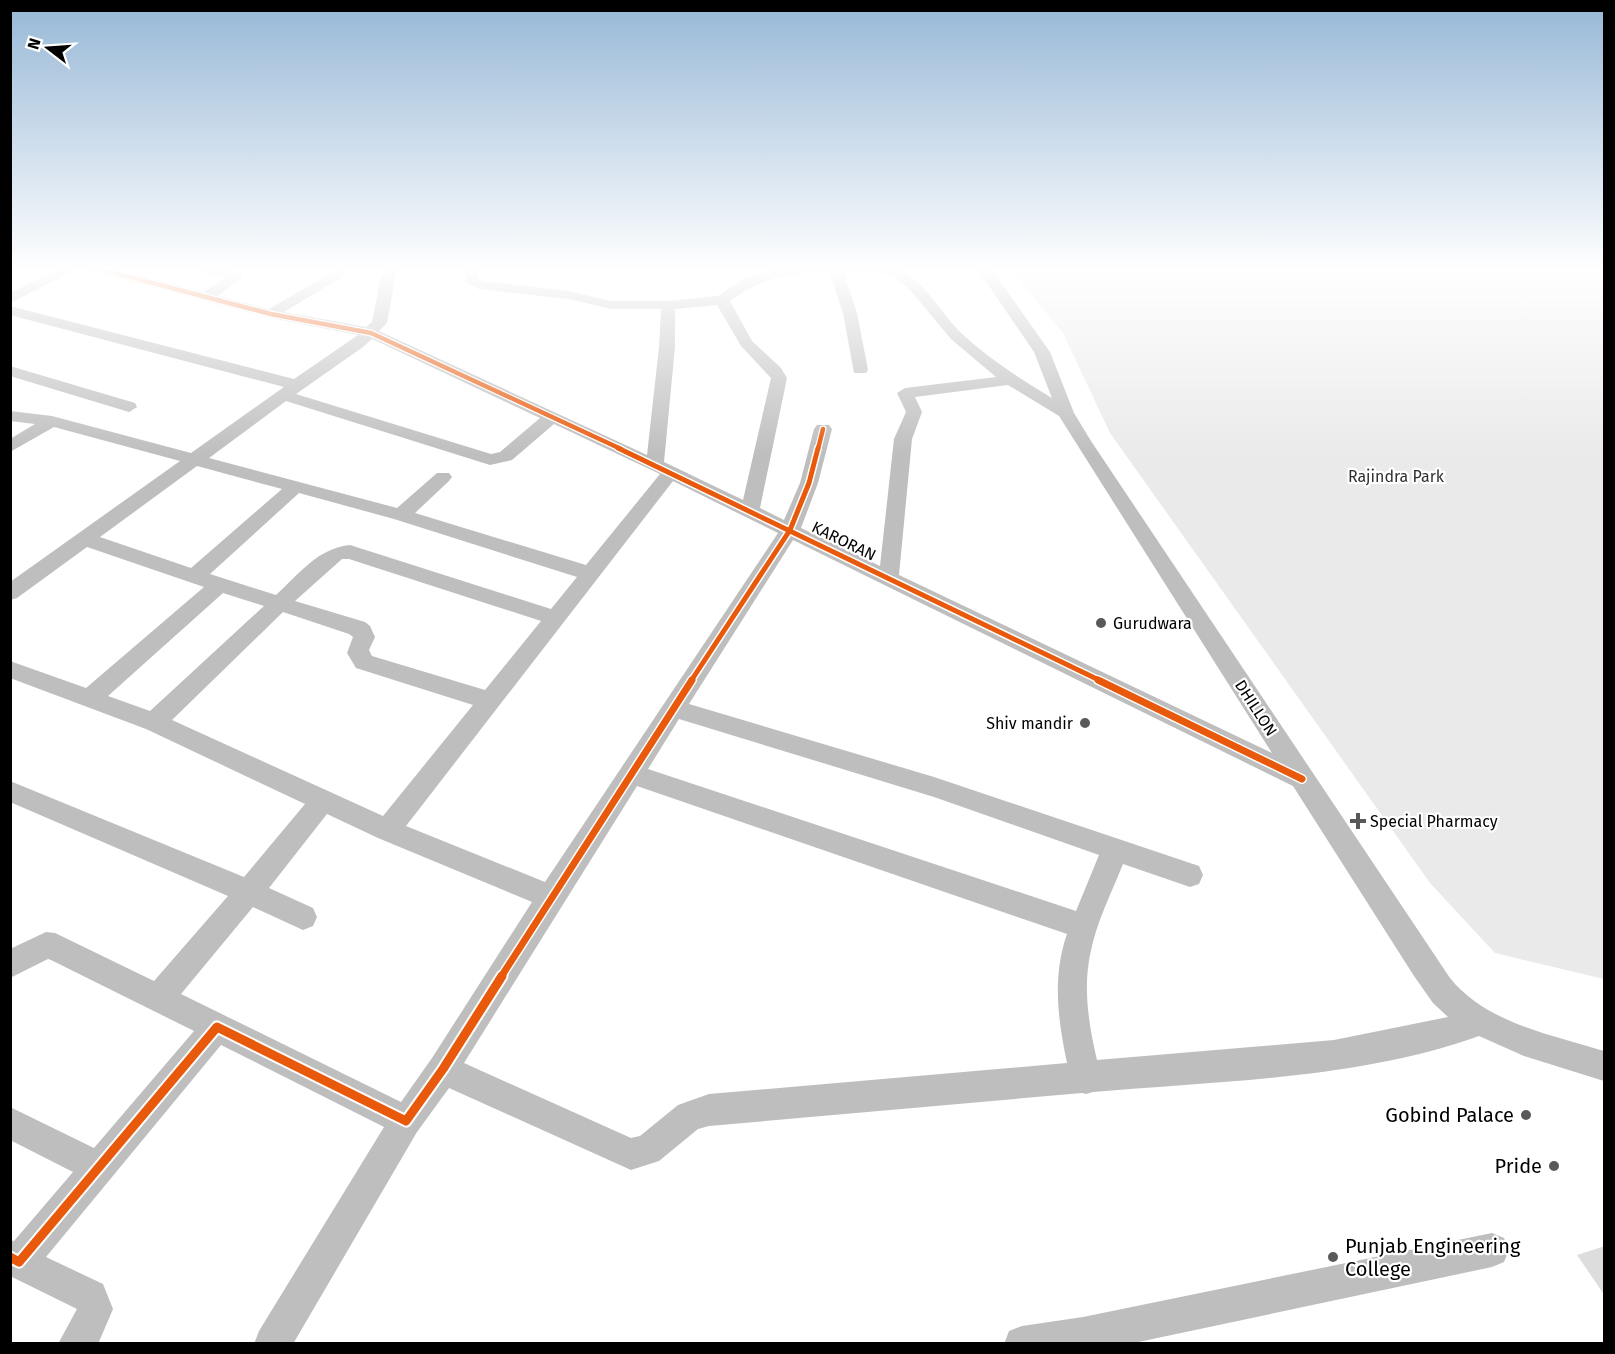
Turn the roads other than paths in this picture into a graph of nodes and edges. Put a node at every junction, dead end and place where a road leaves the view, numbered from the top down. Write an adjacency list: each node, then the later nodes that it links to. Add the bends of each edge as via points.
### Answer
1 (81, 330): 13 (street)
2 (356, 330): 9 (street, KARORAN)
3 (373, 330): 9 (street)
4 (668, 330): 22 (street)
5 (739, 330): 25 (street, via 779,378)
6 (853, 330): 10 (street)
7 (951, 330): 12 (street)
8 (1027, 330): 15 (street, DHILLON, via 1042,352)
9 (371, 333): 13 (street); 17 (street, KARORAN)
10 (860, 370)
11 (10, 371): 14 (street)
12 (1010, 381): 15 (street); 31 (street, via 904,393 914,412 903,439)
13 (290, 390): 17 (street, via 490,460 506,456); 21 (street)
14 (129, 407)
15 (1066, 413): 42 (street, DHILLON)
16 (10, 416): 18 (street)
17 (552, 417): 22 (street, KARORAN)
18 (52, 422): 20 (street); 21 (street)
19 (822, 429): 27 (street, via 809,483)
20 (10, 447)
21 (196, 460): 24 (street); 28 (street)
22 (663, 469): 25 (street, KARORAN); 29 (street)
23 (443, 477): 26 (street)
24 (295, 487): 26 (street); 30 (street)
25 (750, 511): 27 (street, KARORAN)
26 (401, 515): 29 (street)
27 (790, 530): 31 (street, KARORAN); 39 (street)
28 (85, 539): 30 (street); 33 (street)
29 (591, 574): 35 (street)
30 (194, 577): 32 (street)
31 (889, 578): 42 (street, KARORAN)
32 (220, 584): 34 (street); 37 (street)
33 (10, 593)
34 (281, 604): 35 (street, via 326,560 337,553 350,552); 38 (street, via 362,632 364,637 357,651 364,662); 40 (street)
35 (556, 618): 38 (street)
36 (10, 669): 37 (street)
37 (90, 698): 40 (street)
38 (490, 701): 45 (street)
39 (675, 709): 41 (street); 46 (street, via 934,787)
40 (154, 722): 44 (street)
41 (632, 774): 49 (street); 51 (street)
42 (1302, 779): 54 (street, DHILLON, via 1424,966 1449,999)
43 (10, 791): 48 (street)
44 (323, 801): 45 (street); 48 (street)
45 (387, 830): 49 (street)
46 (1115, 848): 47 (street); 51 (street)
47 (1190, 875)
48 (248, 893): 50 (street); 53 (street)
49 (551, 897): 57 (street)
50 (303, 917)
51 (1085, 927): 58 (street, via 1073,968 1072,998)
52 (10, 964): 53 (street, via 46,945)
53 (159, 997): 55 (street)
54 (1479, 1021): 56 (street, DHILLON, via 1551,1050); 58 (street, via 1441,1034 1334,1055)
55 (217, 1027): 59 (street); 61 (street)
56 (1605, 1066)
57 (443, 1069): 58 (street, via 631,1154 648,1150 689,1116 709,1110); 59 (street)
58 (1086, 1079)
59 (406, 1121): 66 (street)
60 (10, 1123): 61 (street)
61 (100, 1168): 63 (street)
62 (1492, 1250): 64 (street)
63 (15, 1260): 65 (street, via 90,1297 95,1309)
64 (1084, 1339): 67 (street)
65 (76, 1344)
66 (272, 1344)
67 (1022, 1344)

